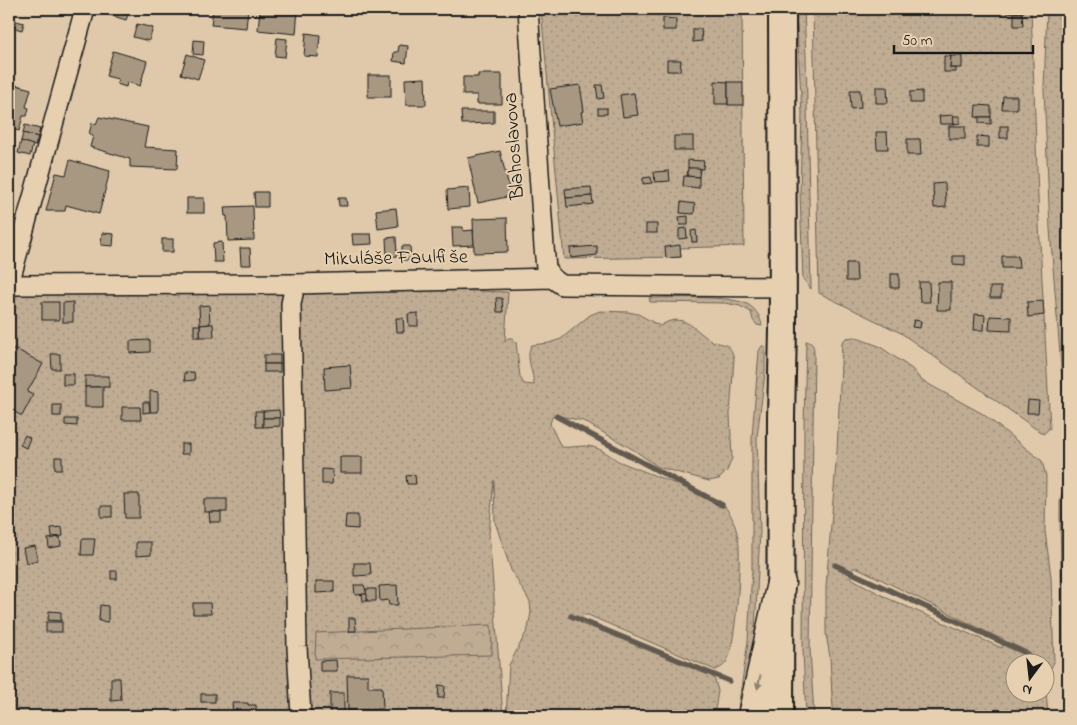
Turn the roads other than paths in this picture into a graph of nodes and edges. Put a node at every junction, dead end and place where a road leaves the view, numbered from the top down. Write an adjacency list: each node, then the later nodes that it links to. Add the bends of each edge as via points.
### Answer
1 (85, 9): 6 (street)
2 (528, 9): 4 (street, Blahoslavova, via 544,247 546,268)
3 (782, 9): 7 (main road)
4 (552, 278): 5 (street, Mikuláše Faulfiše); 7 (street, Mikuláše Faulfiše, via 562,285)
5 (295, 284): 6 (street, Mikuláše Faulfiše); 9 (street, via 291,304)
6 (9, 285)
7 (782, 287): 8 (main road)
8 (780, 583): 10 (highway, one-way to 10); 11 (main road); 12 (main road)
9 (301, 716)
10 (752, 716)
11 (780, 716)
12 (798, 716)

